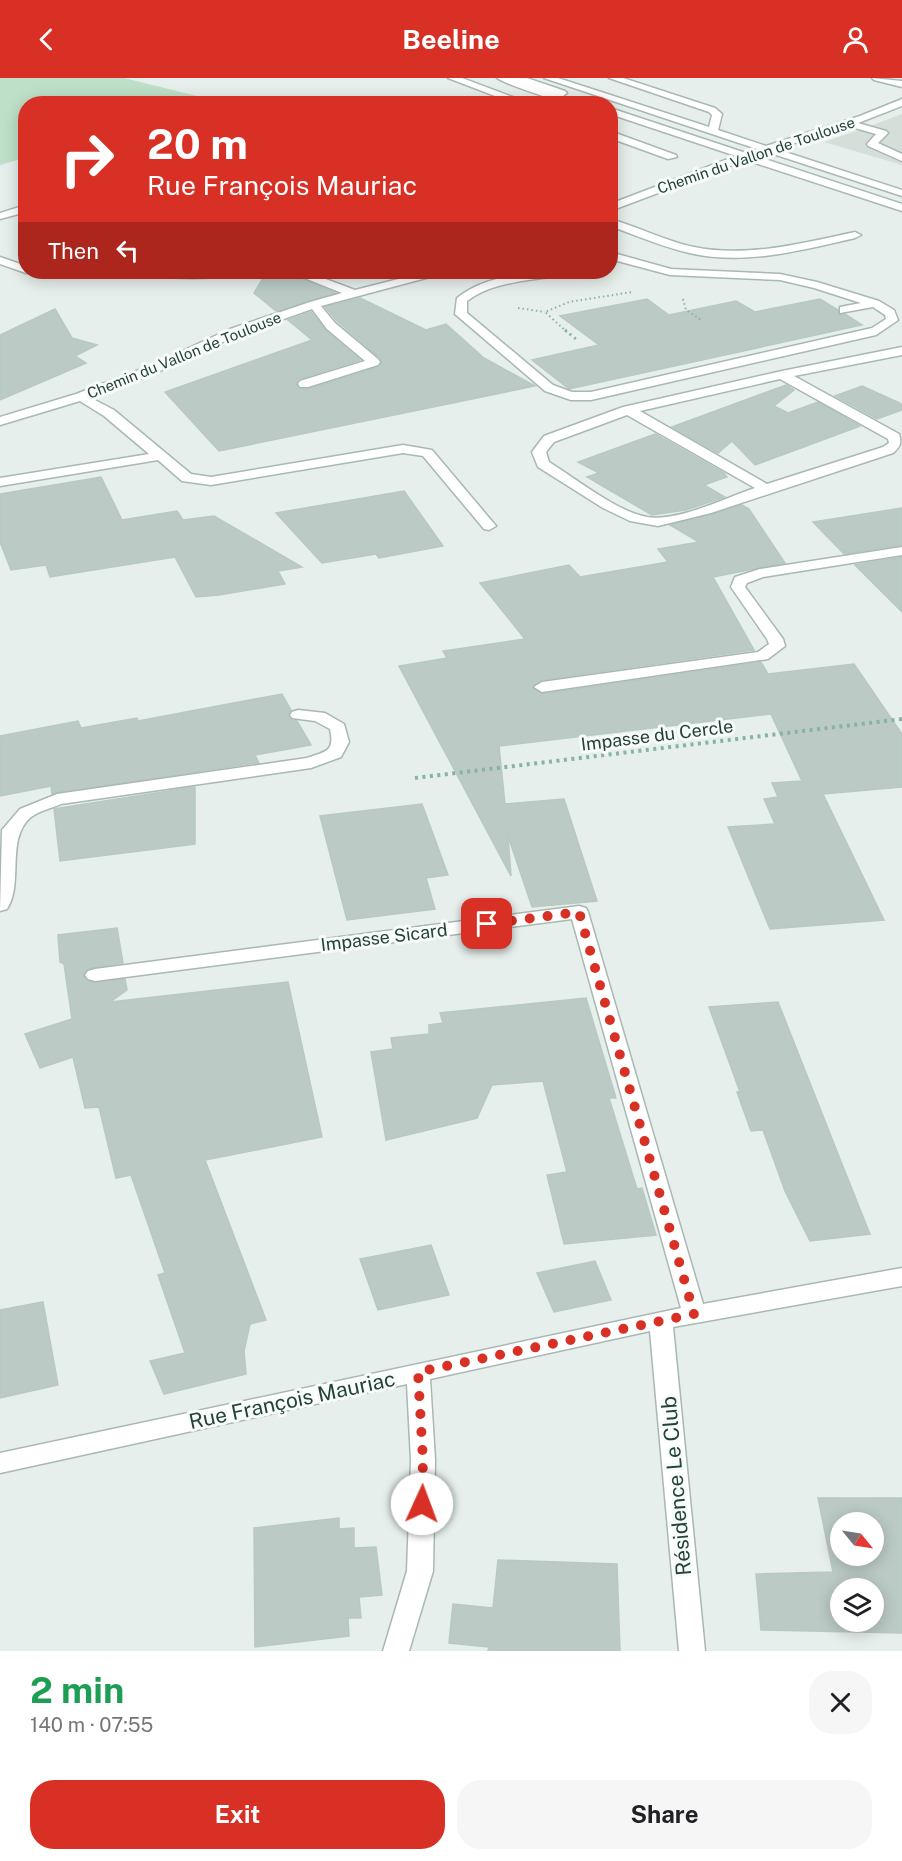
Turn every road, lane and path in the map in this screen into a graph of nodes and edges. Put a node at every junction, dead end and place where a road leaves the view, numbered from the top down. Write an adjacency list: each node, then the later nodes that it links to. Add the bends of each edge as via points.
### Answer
1 (453, 78): 9 (street)
2 (502, 78): 10 (street)
3 (518, 78): 11 (street)
4 (549, 78): 12 (street)
5 (564, 78): 18 (street)
6 (614, 78): 18 (street, via 712,110 717,114)
7 (877, 78): 8 (street)
8 (902, 84)
9 (504, 96)
10 (557, 96)
11 (571, 96)
12 (610, 96)
13 (618, 98): 18 (street)
14 (902, 102): 17 (street, Chemin du Vallon de Toulouse)
15 (618, 116): 22 (street)
16 (618, 116): 25 (street)
17 (846, 122): 20 (street, Chemin du Vallon de Toulouse); 24 (street, via 883,133 872,144)
18 (715, 127): 20 (street); 21 (street)
19 (618, 137): 23 (street)
20 (779, 144): 21 (street, Chemin du Vallon de Toulouse); 26 (street)
21 (766, 149): 22 (street, Chemin du Vallon de Toulouse); 27 (street)
22 (746, 156): 25 (street, Chemin du Vallon de Toulouse); 29 (street)
23 (672, 157)
24 (902, 158)
25 (732, 161): 28 (street, Chemin du Vallon de Toulouse); 32 (street)
26 (902, 181)
27 (902, 192)
28 (618, 205)
29 (902, 208)
30 (18, 210): 31 (street)
31 (0, 216)
32 (902, 216)
33 (618, 225): 34 (street, via 708,253 791,249)
34 (855, 236)
35 (618, 257): 45 (street, via 670,272 780,278)
36 (0, 260): 37 (street)
37 (18, 267)
38 (18, 272): 39 (street)
39 (0, 275)
40 (316, 279): 44 (street)
41 (411, 279): 44 (street, Chemin du Vallon de Toulouse)
42 (526, 279): 45 (street, via 468,294 461,300 461,314 549,388 571,396 591,396 876,331 892,320 890,313)
43 (632, 292): 48 (path, via 569,302 545,312)
44 (355, 294): 46 (street, Chemin du Vallon de Toulouse)
45 (875, 303): 47 (street)
46 (314, 304): 51 (street, via 331,326 374,362); 52 (street, Chemin du Vallon de Toulouse, via 234,332)
47 (844, 310)
48 (576, 339)
49 (898, 354): 50 (street)
50 (782, 375): 53 (street); 57 (street, via 894,437 896,444 888,450)
51 (304, 384)
52 (81, 397): 54 (street, Chemin du Vallon de Toulouse); 55 (street, via 109,413)
53 (628, 410): 57 (street); 57 (street, via 549,438 539,452 543,464 627,514 648,522 669,521)
54 (0, 421)
55 (159, 456): 56 (street); 58 (street, via 187,478 211,481 403,449 427,453)
56 (0, 482)
57 (766, 489)
58 (489, 526)
59 (902, 551): 60 (street, via 760,573 740,580 738,587 775,639 777,646 762,656)
60 (542, 687)
61 (298, 715): 64 (street, via 319,716 338,727 341,742 335,753 311,763 57,799 26,813 11,830 4,899)
62 (902, 719): 63 (path, Impasse du Cercle)
63 (415, 778)
64 (0, 905)
65 (96, 975): 67 (street, Impasse Sicard, via 579,912)
66 (902, 1277): 67 (street, Rue François Mauriac)
67 (694, 1314): 68 (street, Rue François Mauriac)
68 (661, 1320): 69 (street, Rue François Mauriac); 72 (street, Résidence Le Club)
69 (418, 1372): 70 (street, Rue François Mauriac); 71 (street, via 423,1460 420,1571)
70 (0, 1463)
71 (396, 1651)
72 (692, 1651)

